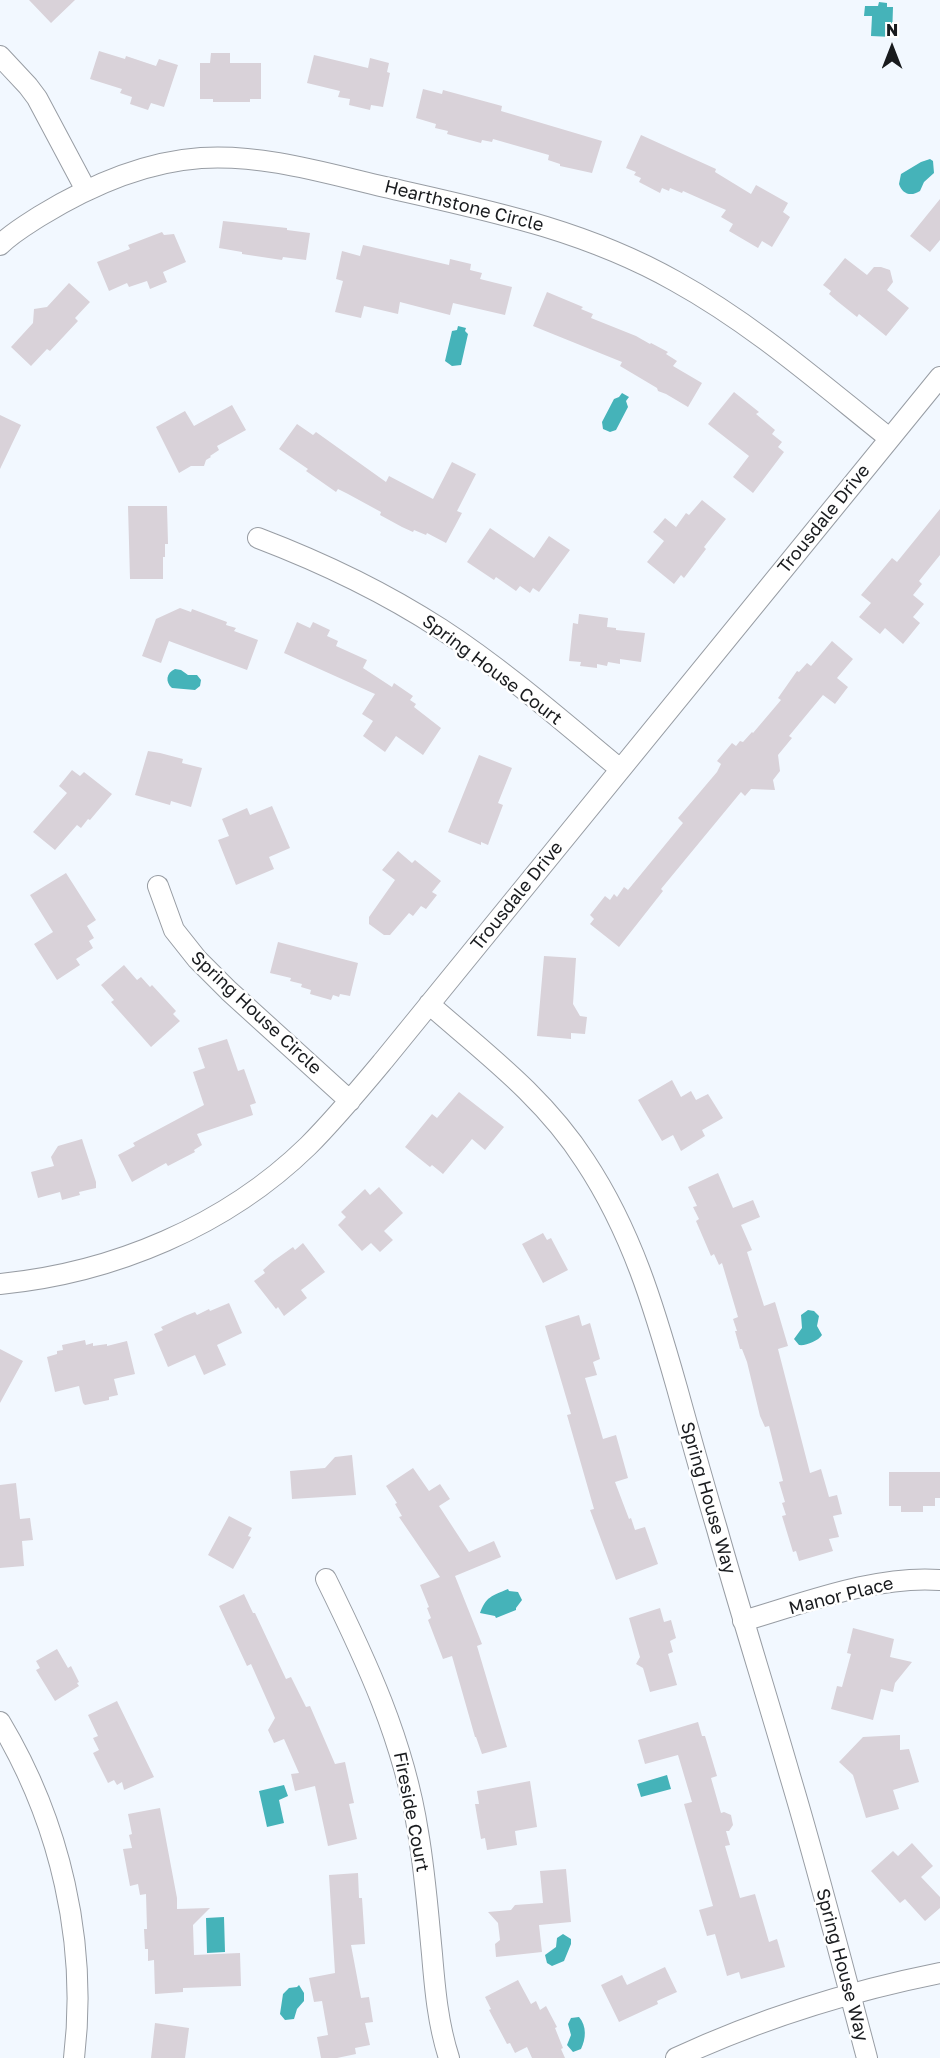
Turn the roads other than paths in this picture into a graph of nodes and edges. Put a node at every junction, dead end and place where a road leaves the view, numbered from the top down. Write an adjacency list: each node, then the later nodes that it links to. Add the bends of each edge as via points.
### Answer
1 (0, 56): 2 (street, via 37,98)
2 (86, 190): 3 (street, Hearthstone Circle); 5 (street, Hearthstone Circle, via 128,172 163,163 238,158 307,168 519,218 588,239 721,307)
3 (0, 244)
4 (940, 377): 5 (street, Trousdale Drive)
5 (889, 438): 7 (street, Trousdale Drive)
6 (258, 538): 7 (street, Spring House Court, via 389,598 442,630 511,680)
7 (620, 769): 9 (street, Trousdale Drive)
8 (158, 886): 10 (street, Spring House Circle, via 174,930 197,959)
9 (429, 1004): 10 (street, Trousdale Drive); 14 (street, Spring House Way, via 505,1068 551,1115 587,1164 625,1233 648,1290)
10 (350, 1101): 11 (street, Trousdale Drive, via 307,1147 265,1183 173,1238 93,1267)
11 (0, 1284)
12 (326, 1579): 19 (street, Fireside Court, via 371,1675 404,1767 423,1865 438,2014)
13 (940, 1580): 14 (street, Manor Place, via 866,1587)
14 (743, 1621): 17 (street, Spring House Way)
15 (0, 1722): 18 (street, via 34,1790 68,1900 76,1960)
16 (940, 1973): 17 (street)
17 (850, 1995): 20 (street, via 799,2010); 21 (street, Spring House Way)
18 (74, 2058)
19 (449, 2058)
20 (676, 2058)
21 (867, 2058)

